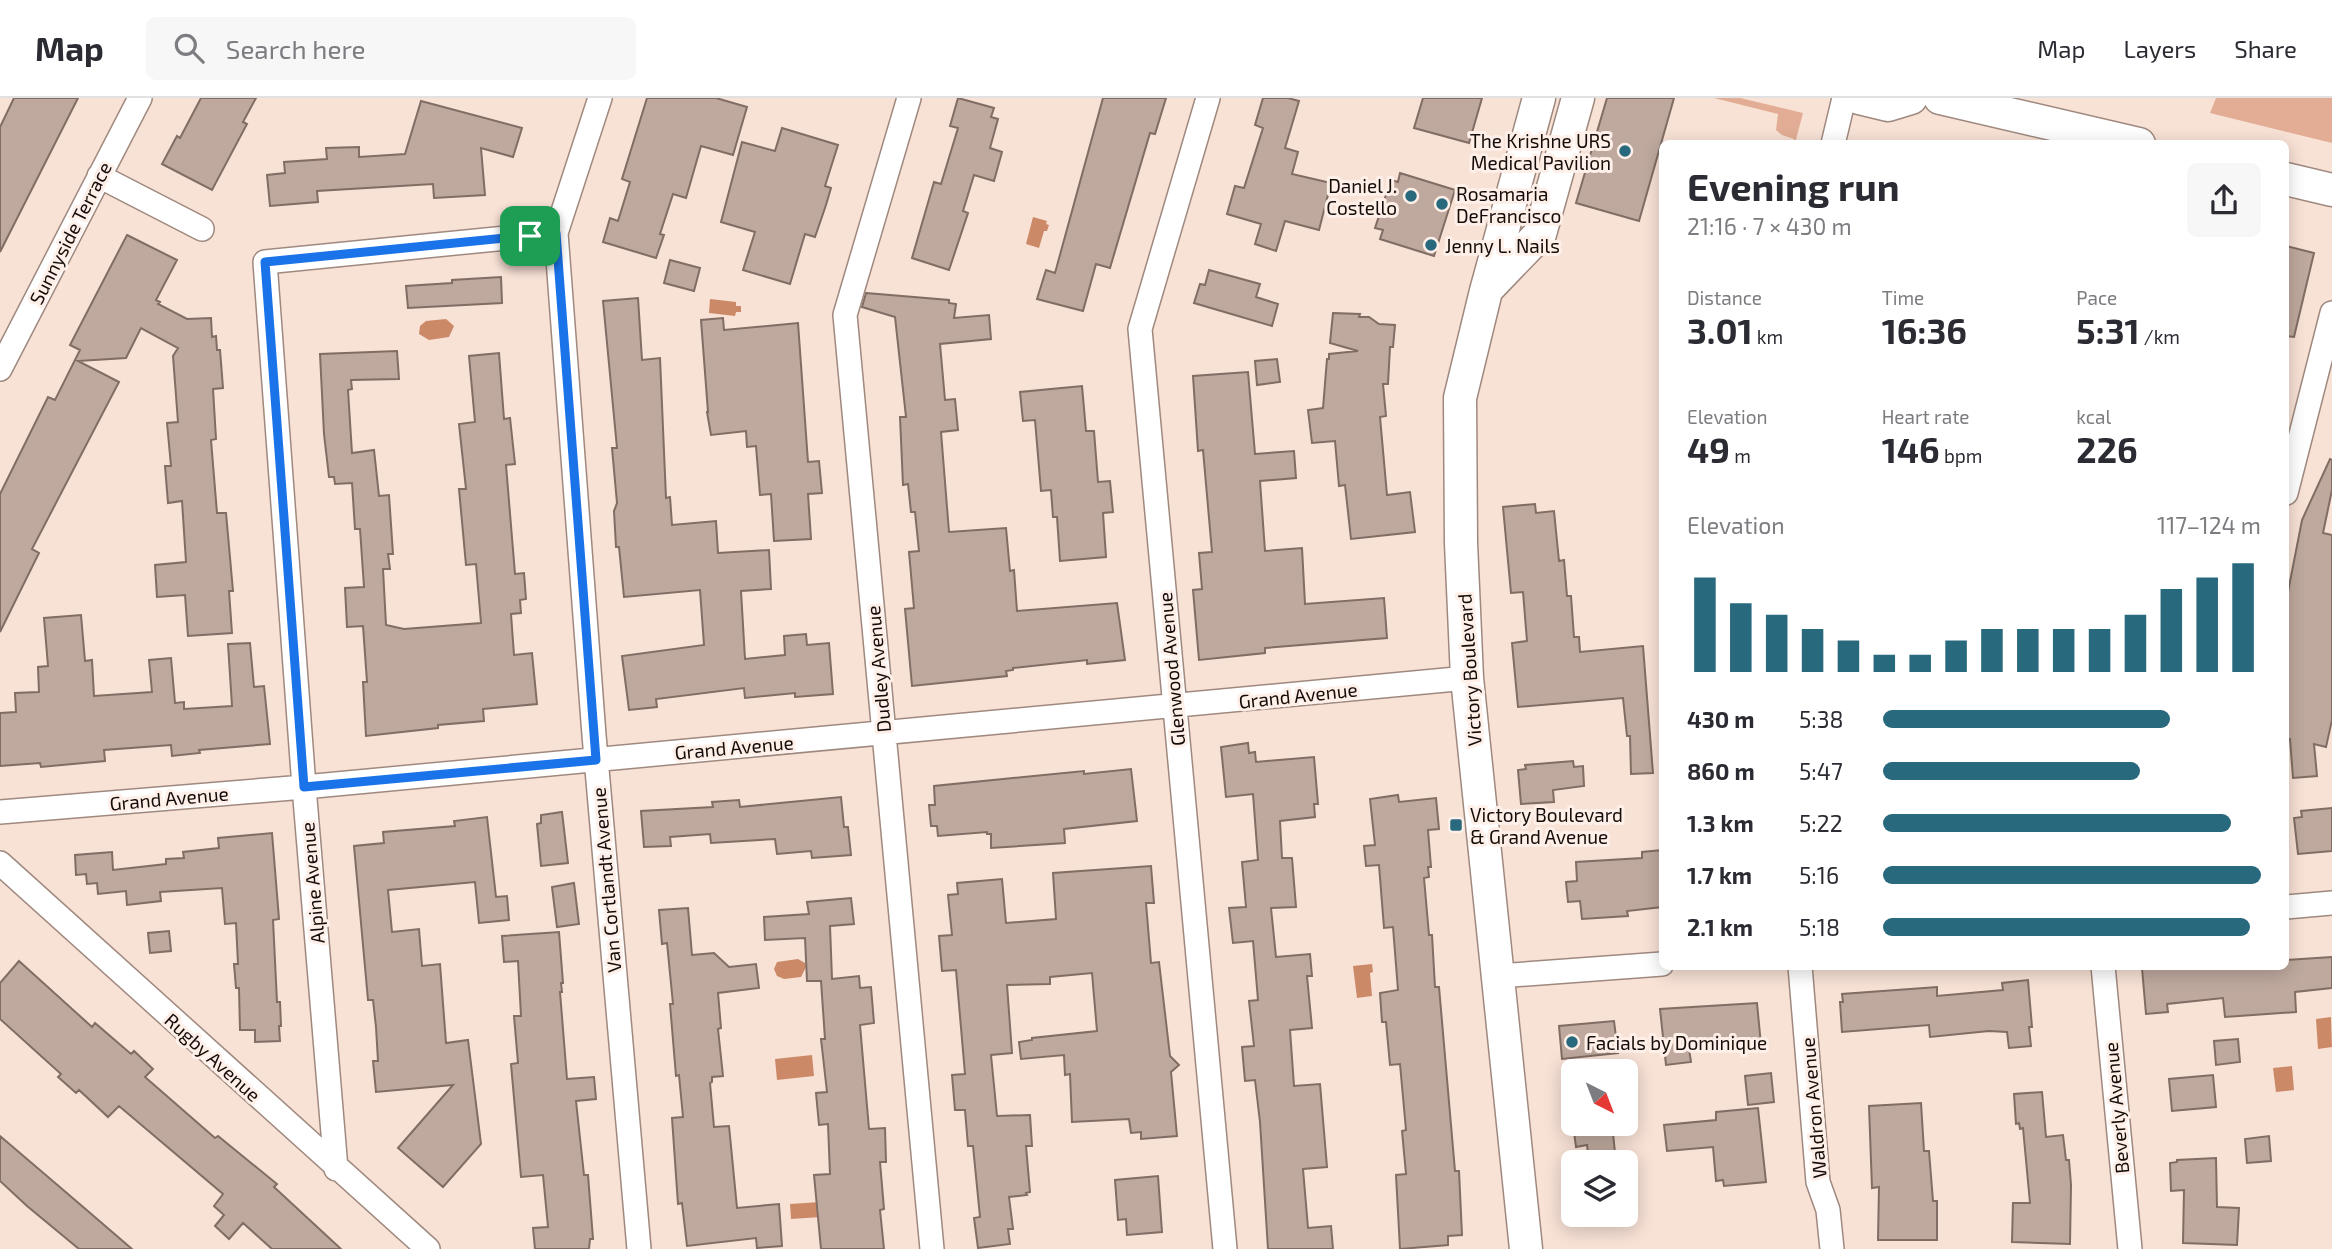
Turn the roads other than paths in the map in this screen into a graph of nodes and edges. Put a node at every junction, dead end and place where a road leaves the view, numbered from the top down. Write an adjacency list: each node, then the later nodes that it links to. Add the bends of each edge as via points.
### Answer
1 (140, 98): 13 (street, Sunnyside Terrace)
2 (600, 98): 17 (street, Van Cortlandt Avenue)
3 (909, 98): 24 (street, Dudley Avenue, via 845,315)
4 (1208, 98): 23 (street, Glenwood Avenue, via 1140,329)
5 (1539, 98): 18 (main road, Victory Boulevard)
6 (1578, 98): 18 (main road, via 1540,234)
7 (1844, 98): 11 (street)
8 (1858, 98): 9 (main road, via 1888,105)
9 (1911, 98)
10 (1940, 98): 12 (main road)
11 (1834, 140)
12 (2122, 140)
13 (99, 176): 16 (street); 20 (street, Sunnyside Terrace)
14 (2289, 180): 15 (main road)
15 (2332, 190)
16 (202, 229)
17 (556, 233): 25 (street, Van Cortlandt Avenue); 26 (street, Alpine Avenue, via 265,262)
18 (1486, 291): 22 (main road, Victory Boulevard, via 1460,398)
19 (2332, 313): 21 (street)
20 (0, 369)
21 (2289, 481)
22 (1467, 678): 23 (street, Grand Avenue); 34 (main road, Victory Boulevard)
23 (1175, 707): 24 (street, Grand Avenue); 39 (street, Glenwood Avenue)
24 (884, 733): 25 (street, Grand Avenue); 38 (street, Dudley Avenue)
25 (596, 760): 26 (street, Grand Avenue); 37 (street, Van Cortlandt Avenue)
26 (304, 787): 27 (street, Grand Avenue); 35 (street, Alpine Avenue)
27 (0, 812)
28 (0, 863): 35 (street, Rugby Avenue)
29 (2332, 903): 30 (street)
30 (2289, 907)
31 (1659, 964): 34 (street)
32 (1800, 970): 41 (street, Waldron Avenue, via 1818,1181 1828,1210)
33 (2103, 970): 42 (street, Beverly Avenue)
34 (1498, 976): 40 (main road, Victory Boulevard)
35 (336, 1169): 36 (street, Rugby Avenue)
36 (428, 1249)
37 (639, 1249)
38 (932, 1249)
39 (1226, 1249)
40 (1526, 1249)
41 (1832, 1249)
42 (2130, 1249)

